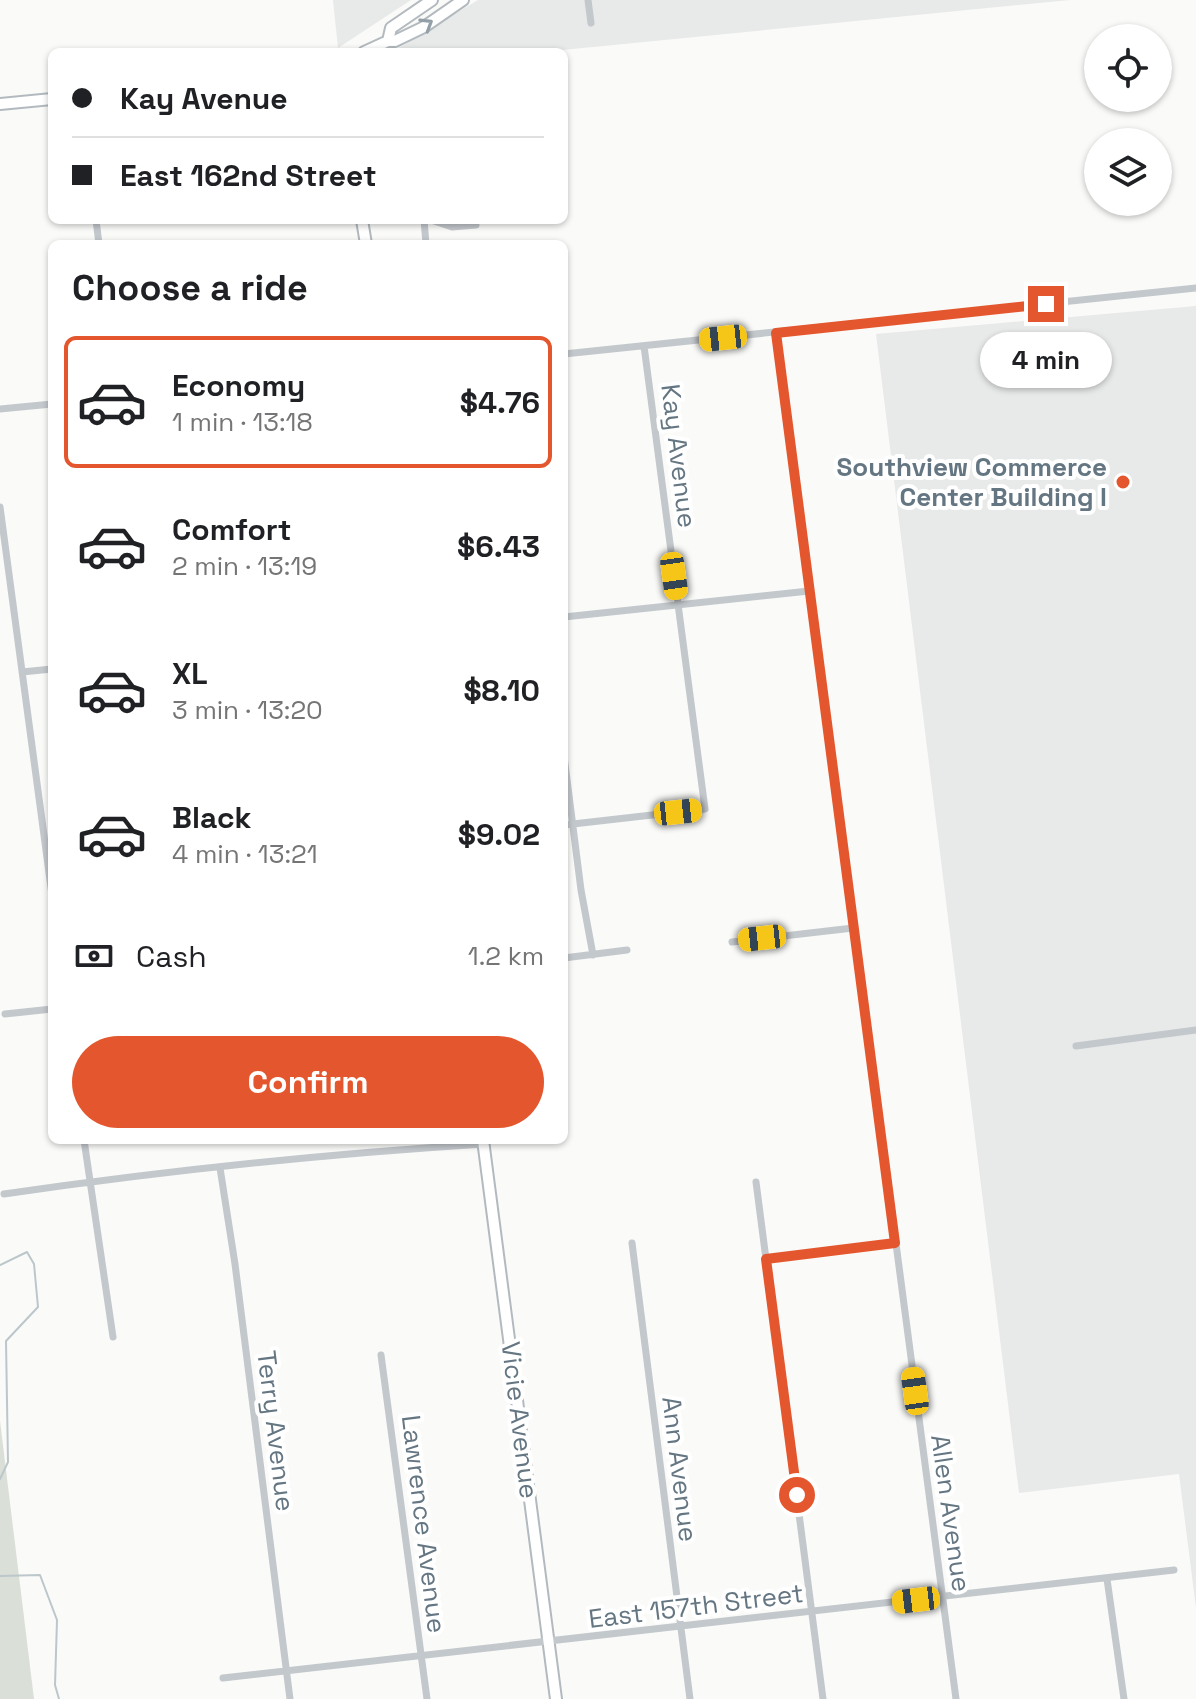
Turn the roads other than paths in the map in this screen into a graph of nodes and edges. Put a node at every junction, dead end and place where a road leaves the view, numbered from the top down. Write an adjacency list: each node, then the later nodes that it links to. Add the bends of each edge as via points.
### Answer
1 (432, 0): 5 (street, via 391,28)
2 (463, 0): 5 (street, one-way to 2, via 424,27)
3 (588, 0): 4 (street)
4 (591, 23)
5 (388, 41): 6 (street)
6 (373, 48)
7 (48, 99): 8 (street)
8 (0, 104)
9 (443, 224): 10 (street)
10 (476, 225)
11 (1196, 288): 12 (street)
12 (776, 333): 13 (street); 18 (street, Allen Avenue)
13 (644, 346): 14 (street); 19 (street, Kay Avenue)
14 (568, 354)
15 (48, 404): 16 (street)
16 (0, 409)
17 (0, 507): 22 (street)
18 (809, 591): 19 (street); 25 (street, Allen Avenue)
19 (678, 605): 20 (street); 23 (street, Kay Avenue, via 705,809)
20 (568, 617)
21 (48, 669): 22 (street)
22 (22, 672): 24 (street)
23 (568, 825): 28 (street)
24 (48, 857)
25 (853, 928): 26 (street); 42 (street, Allen Avenue)
26 (732, 942)
27 (627, 950): 28 (street)
28 (593, 955): 29 (street)
29 (568, 958)
30 (48, 1009): 31 (street)
31 (5, 1014)
32 (1196, 1030): 33 (street)
33 (1076, 1046)
34 (85, 1144): 38 (street)
35 (459, 1144): 37 (street)
36 (483, 1144): 51 (street, Vicie Avenue)
37 (220, 1168): 38 (street); 53 (street, Terry Avenue)
38 (90, 1182): 40 (street); 44 (street)
39 (756, 1182): 43 (street)
40 (4, 1194)
41 (632, 1243): 50 (street, Ann Avenue)
42 (895, 1243): 43 (street); 48 (street, Allen Avenue)
43 (766, 1259): 49 (street)
44 (113, 1337)
45 (381, 1355): 52 (street, Lawrence Avenue)
46 (1174, 1570): 47 (street, East 157th Street)
47 (1107, 1579): 48 (street, East 157th Street); 61 (street)
48 (943, 1597): 49 (street, East 157th Street); 60 (street, Allen Avenue)
49 (812, 1613): 50 (street, East 157th Street); 59 (street)
50 (680, 1627): 51 (street, East 157th Street); 58 (street, Ann Avenue)
51 (549, 1643): 52 (street, East 157th Street); 57 (street, Vicie Avenue)
52 (422, 1658): 53 (street, East 157th Street); 56 (street, Lawrence Avenue)
53 (286, 1672): 54 (street, East 157th Street); 55 (street, Terry Avenue)
54 (223, 1678)
55 (290, 1699)
56 (427, 1699)
57 (556, 1699)
58 (690, 1699)
59 (823, 1699)
60 (956, 1699)
61 (1124, 1699)

